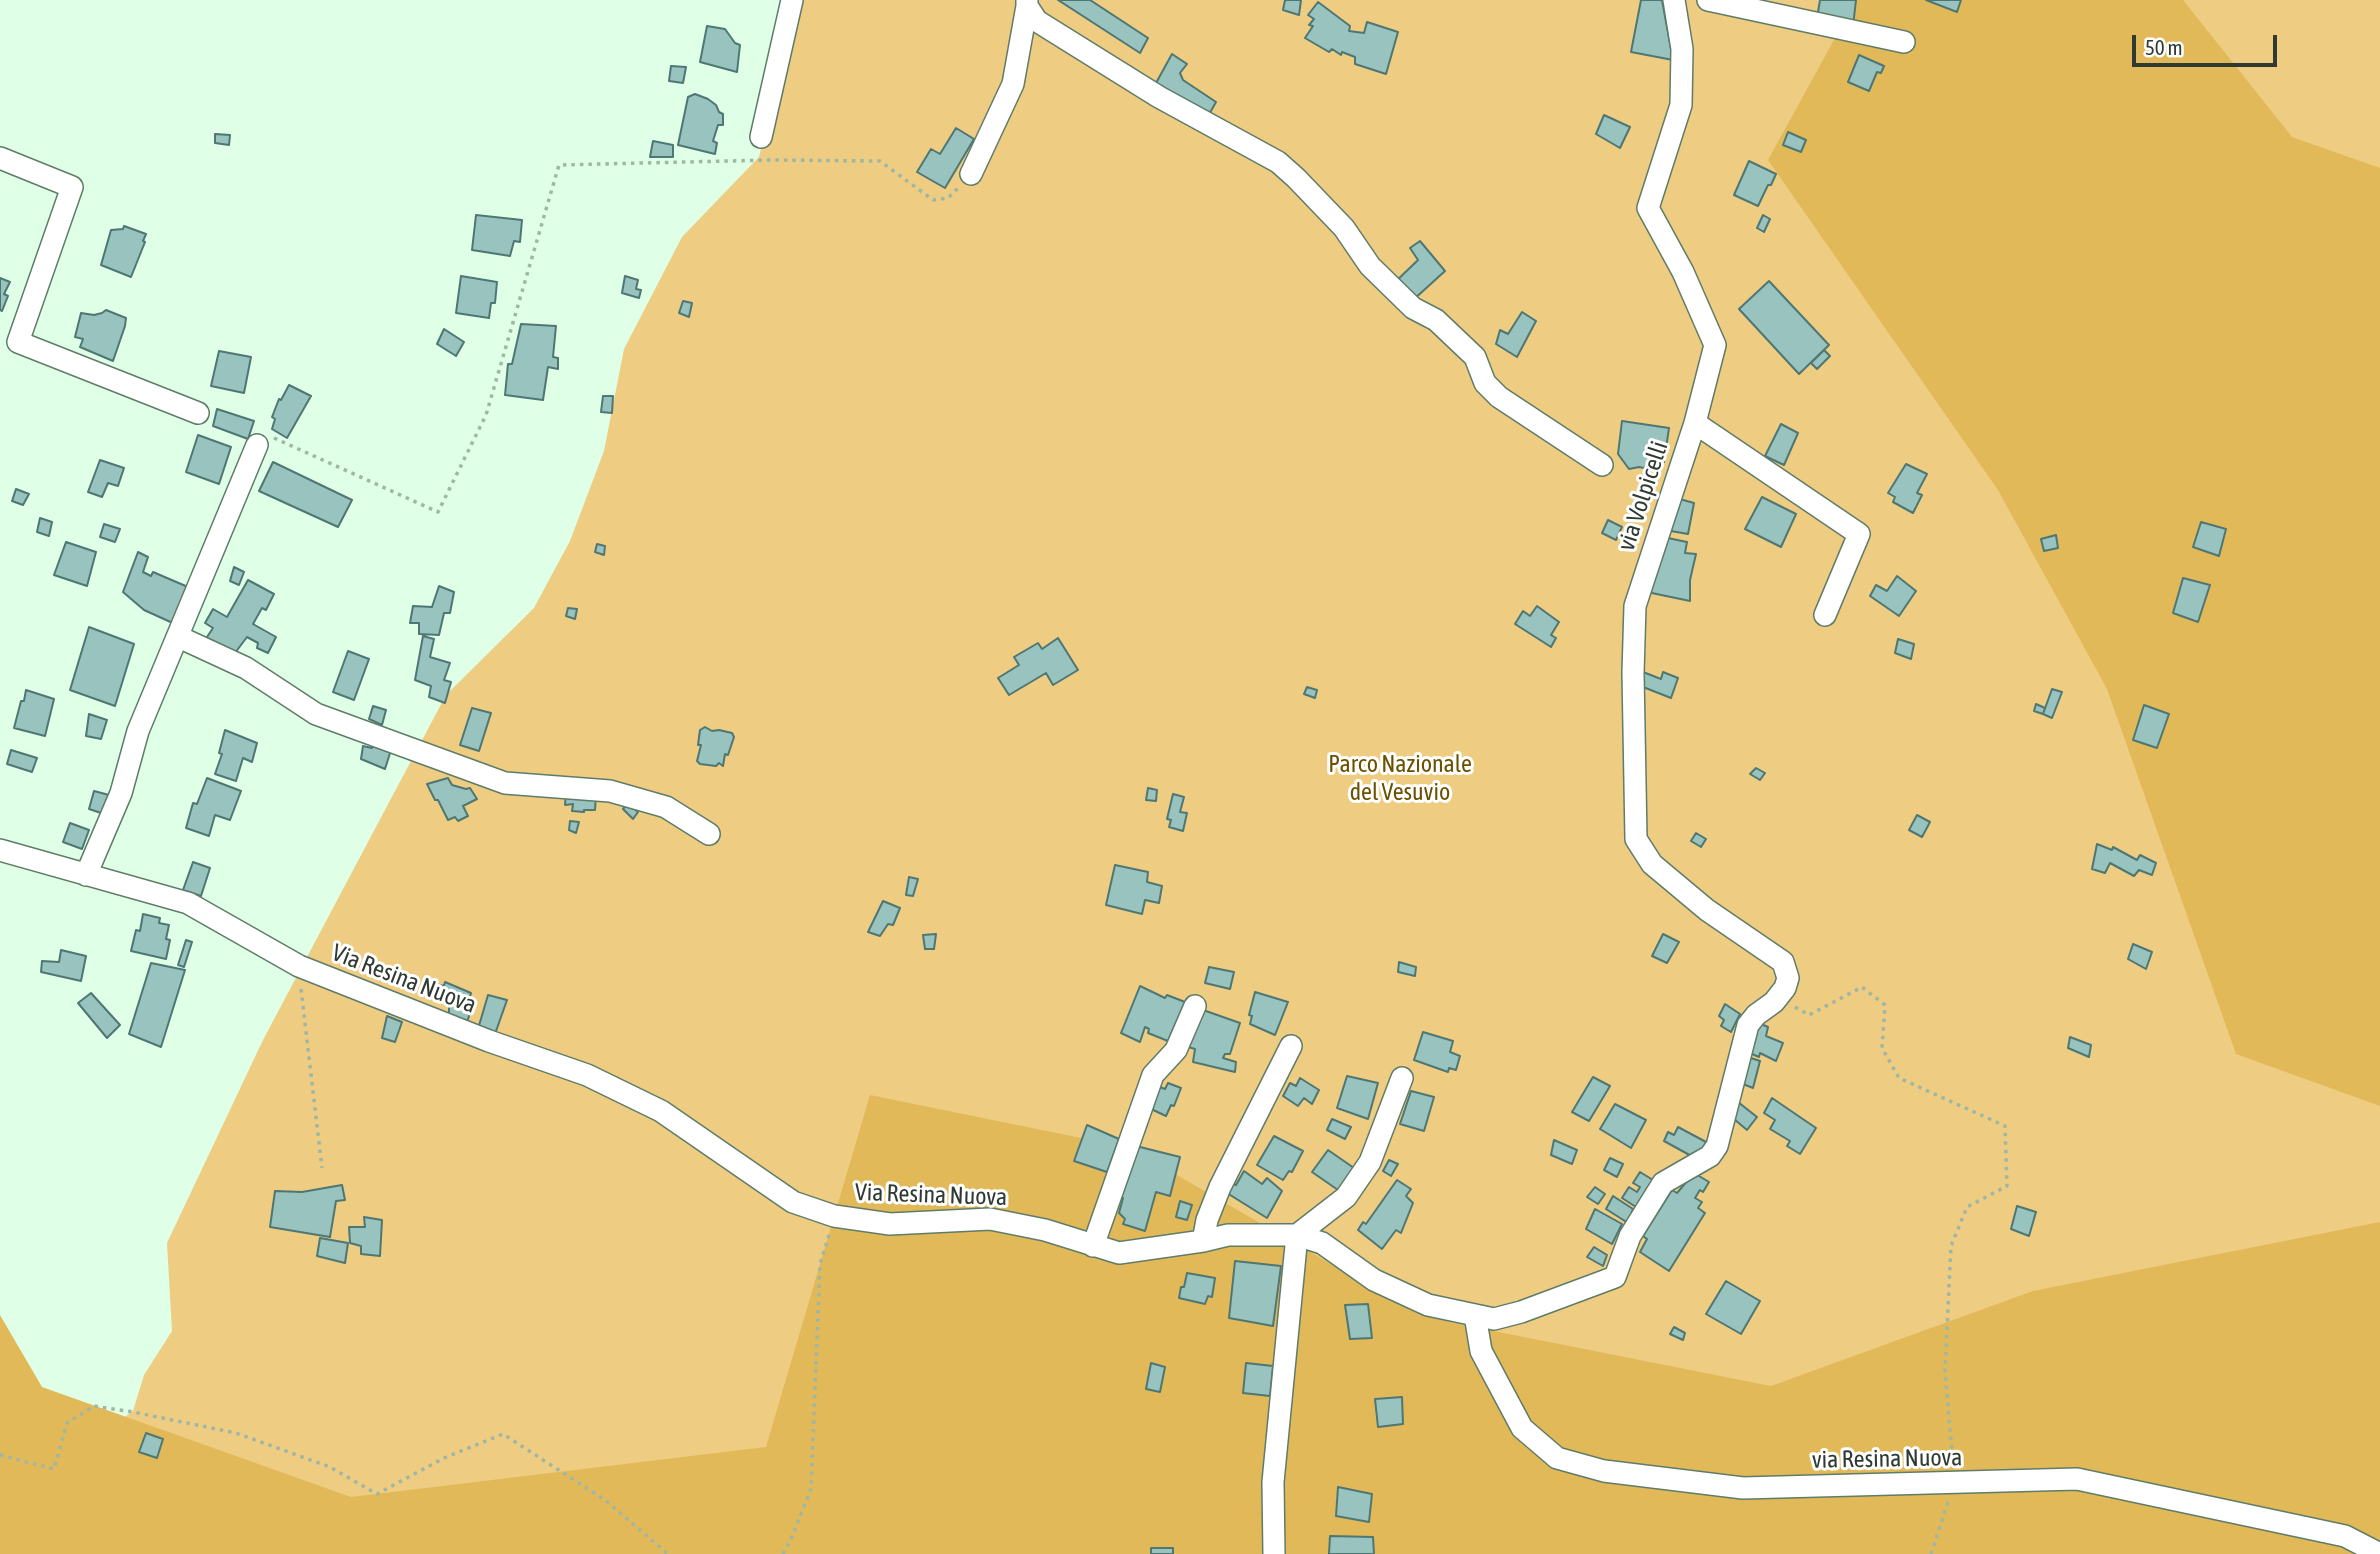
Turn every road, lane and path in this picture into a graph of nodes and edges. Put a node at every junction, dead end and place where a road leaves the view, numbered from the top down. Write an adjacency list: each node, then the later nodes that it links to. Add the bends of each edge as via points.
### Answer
1 (792, 0): 6 (street)
2 (1674, 0): 10 (street, via Volpicelli, via 1682,49 1681,105 1648,208 1715,345)
3 (1708, 0): 5 (street)
4 (1030, 9): 8 (street, via 1013,84); 12 (street, via 1160,97 1278,162 1344,228 1370,267 1475,357 1485,383 1499,397)
5 (1904, 42)
6 (761, 137)
7 (0, 158): 9 (street, via 72,187 18,342)
8 (971, 174): 11 (path, via 948,198 933,200 880,161 559,165 485,415 438,512 275,438)
9 (198, 413)
10 (1695, 423): 13 (street, via 1859,534); 19 (street, via Volpicelli, via 1635,606 1636,839 1653,864 1698,902 1783,962 1788,978)
11 (257, 444): 14 (street)
12 (1602, 465)
13 (1825, 615)
14 (179, 637): 15 (street, via 246,668 316,714 505,783 610,791 666,807); 17 (street, via 138,731 121,793)
15 (709, 834)
16 (0, 850): 17 (street, Via Resina Nuova)
17 (86, 875): 18 (street, Via Resina Nuova, via 188,903)
18 (299, 966): 23 (path); 24 (street, Via Resina Nuova, via 587,1075 662,1111 793,1202)
19 (1778, 997): 28 (street, Via Resina Nuova, via 1748,1025 1717,1146 1710,1156 1663,1182 1630,1236 1615,1277 1521,1312 1494,1319); 30 (path, via 1810,1015 1862,987 1885,1005 1882,1048 1899,1078 2005,1126 2007,1186 1968,1207 1951,1246 1945,1371)
20 (1195, 1006): 27 (street, via 1176,1051 1153,1075)
21 (1291, 1046): 26 (street, via 1220,1187)
22 (1402, 1079): 25 (street, via 1370,1162 1346,1197)
23 (322, 1168)
24 (834, 1216): 27 (street, Via Resina Nuova, via 890,1224 990,1219); 33 (path, via 820,1264 811,1489)
25 (1297, 1235): 26 (street, Via Resina Nuova, via 1228,1235); 28 (street, Via Resina Nuova, via 1322,1243 1374,1280 1429,1305); 34 (street, via 1273,1482)
26 (1203, 1241): 27 (street, Via Resina Nuova, via 1119,1253)
27 (1093, 1246)
28 (1475, 1315): 30 (street, via Resina Nuova, via 1481,1351 1522,1428 1557,1458 1604,1471 1743,1488)
29 (0, 1455): 32 (path, via 54,1469 67,1423 94,1406 236,1433 330,1467 377,1494 443,1458 503,1434 605,1500)
30 (1955, 1483): 31 (street, via Resina Nuova, via 2077,1479 2345,1536); 35 (path)
31 (2380, 1553)
32 (668, 1554)
33 (783, 1554)
34 (1274, 1554)
35 (1931, 1554)

